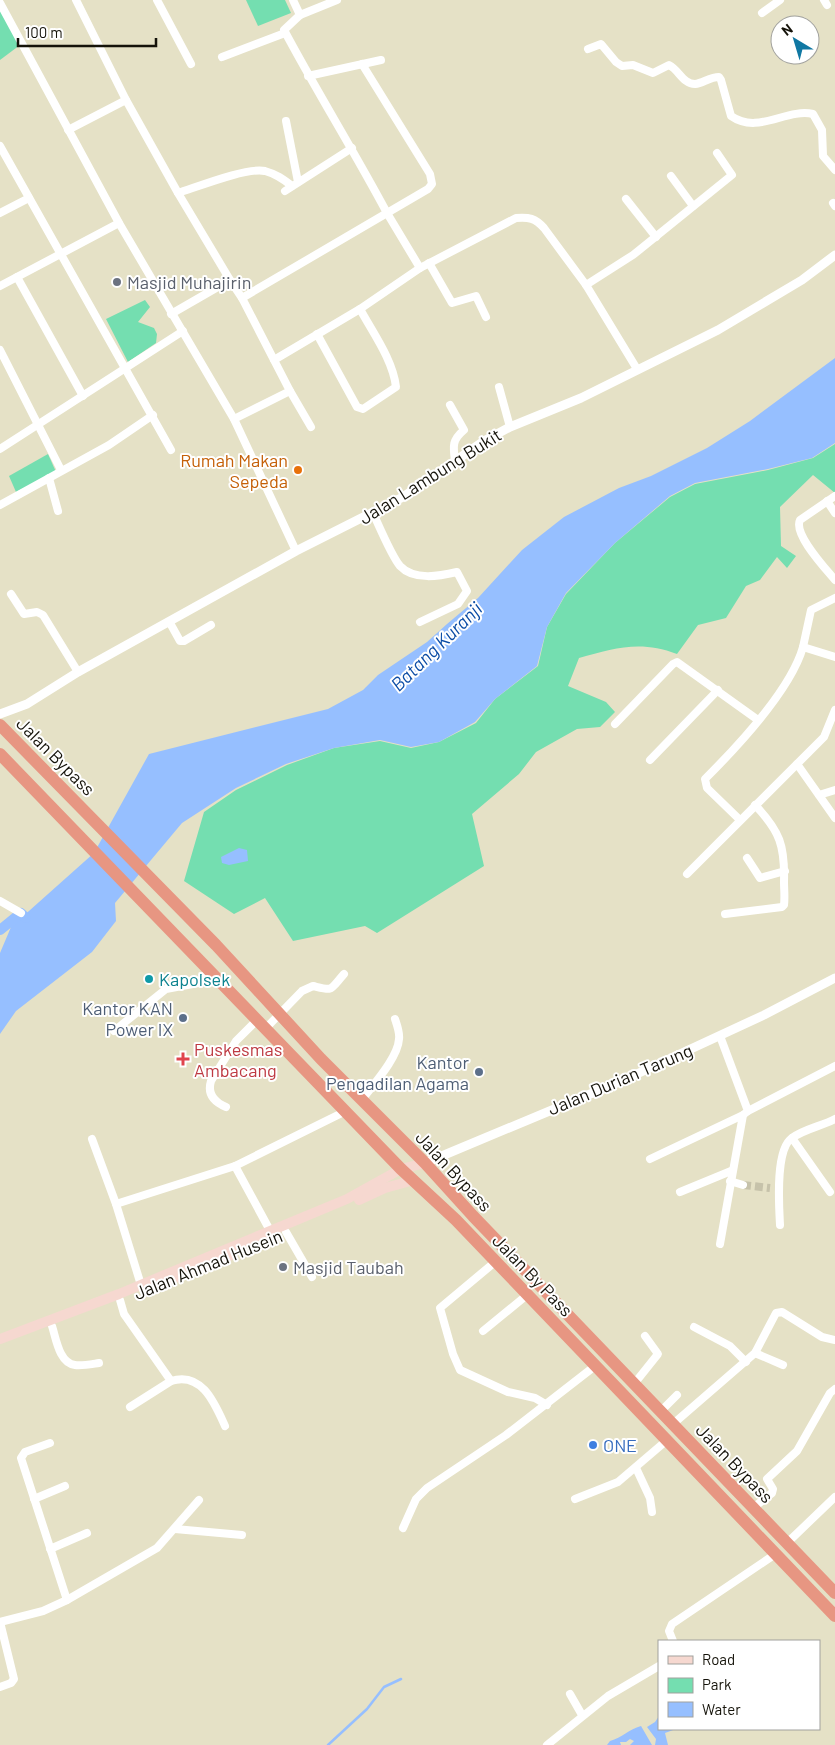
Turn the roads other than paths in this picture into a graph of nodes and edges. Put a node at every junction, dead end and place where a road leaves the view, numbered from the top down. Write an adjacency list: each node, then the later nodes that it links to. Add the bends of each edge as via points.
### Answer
1 (76, 0): 16 (street)
2 (157, 0): 13 (street)
3 (292, 0): 8 (street)
4 (337, 0): 8 (street)
5 (780, 0): 7 (street)
6 (0, 3): 18 (street)
7 (762, 13)
8 (300, 15): 9 (street, via 284,30)
9 (285, 33): 11 (street); 15 (street)
10 (588, 49): 23 (street, via 601,44 622,66 632,65 653,73 669,65 686,82 693,84 718,77 731,116 746,123 772,121 805,112 814,114 822,130 823,156)
11 (222, 57)
12 (381, 60): 14 (street)
13 (190, 64)
14 (362, 64): 15 (street); 32 (street, via 430,174 432,184)
15 (308, 76): 20 (street)
16 (126, 100): 18 (street); 27 (street)
17 (286, 121): 25 (street)
18 (68, 130): 33 (street)
19 (0, 146): 22 (street)
20 (352, 148): 25 (street); 32 (street)
21 (717, 153): 30 (street, via 732,175)
22 (2, 156): 28 (street)
23 (835, 170)
24 (671, 176): 30 (street)
25 (295, 184): 26 (street); 27 (street, via 263,171 238,174)
26 (285, 191)
27 (178, 193): 40 (street)
28 (29, 198): 31 (street); 35 (street)
29 (626, 199): 34 (street)
30 (693, 206): 34 (street)
31 (0, 213)
32 (387, 213): 38 (street); 43 (street)
33 (119, 222): 35 (street); 45 (street)
34 (656, 237): 41 (street, via 633,256)
35 (62, 253): 39 (street); 51 (street)
36 (835, 255): 52 (street, Jalan Lambung Bukit, via 758,307)
37 (429, 263): 38 (street); 41 (street, via 516,218 528,217 537,219); 46 (street, via 452,303 476,296)
38 (420, 268): 44 (street)
39 (17, 277): 42 (street); 55 (street)
40 (230, 280): 43 (street); 45 (street)
41 (586, 285): 52 (street)
42 (0, 286)
43 (242, 298): 50 (street)
44 (360, 308): 48 (street); 48 (street, via 387,359 396,387 363,409 358,407)
45 (171, 314): 47 (street)
46 (486, 317)
47 (183, 331): 51 (street); 58 (street)
48 (317, 334): 50 (street)
49 (0, 350): 59 (street)
50 (274, 360): 54 (street)
51 (127, 368): 55 (street); 57 (street)
52 (637, 369): 61 (street, Jalan Lambung Bukit, via 581,398)
53 (499, 387): 61 (street)
54 (290, 391): 58 (street); 60 (street)
55 (83, 396): 59 (street)
56 (450, 405): 64 (street, via 464,430 452,444)
57 (153, 415): 63 (street); 65 (street, via 109,446)
58 (234, 419): 73 (street)
59 (38, 423): 62 (street); 65 (street)
60 (311, 427)
61 (510, 427): 64 (street, Jalan Lambung Bukit)
62 (0, 448)
63 (171, 450)
64 (455, 461): 71 (street, Jalan Lambung Bukit, via 403,497)
65 (61, 470): 66 (street)
66 (49, 478): 69 (street); 70 (street)
67 (835, 496): 68 (street)
68 (827, 502): 72 (street); 74 (street, via 800,520 798,529)
69 (0, 505)
70 (58, 511)
71 (373, 513): 73 (street, Jalan Lambung Bukit); 78 (street, via 400,567 421,576 457,572 467,591 458,604)
72 (835, 513)
73 (296, 551): 77 (street, Jalan Lambung Bukit)
74 (835, 580)
75 (11, 594): 82 (street, via 24,614 37,612 43,615)
76 (835, 598): 80 (street, via 811,610)
77 (170, 622): 79 (street, via 180,641); 82 (street, Jalan Lambung Bukit)
78 (420, 622)
79 (211, 625)
80 (804, 647): 81 (street); 86 (street, via 787,681)
81 (835, 657)
82 (78, 672): 85 (street, Jalan Lambung Bukit, via 27,704)
83 (718, 690): 86 (street); 87 (street, via 676,662); 90 (street)
84 (835, 710): 91 (street, via 824,738)
85 (0, 714)
86 (758, 720): 96 (street, via 750,733 704,782 709,791)
87 (614, 724)
88 (0, 725): 106 (highway, Jalan Bypass, via 216,945)
89 (0, 754): 103 (highway, Jalan By Pass)
90 (650, 760)
91 (797, 764): 93 (street); 94 (street)
92 (835, 790): 93 (street)
93 (819, 795): 95 (street)
94 (755, 805): 96 (street); 98 (street, via 782,842)
95 (835, 818)
96 (740, 820): 99 (street)
97 (747, 858): 98 (street, via 760,878)
98 (785, 872): 102 (street, via 783,907)
99 (687, 874)
100 (0, 900): 101 (street)
101 (21, 913)
102 (725, 914)
103 (210, 972): 108 (highway, Jalan By Pass); 109 (street, via 198,983 166,988)
104 (344, 974): 106 (street, via 329,989 323,991 313,986 302,991)
105 (835, 978): 110 (street, Jalan Durian Tarung)
106 (279, 1014): 108 (street); 112 (highway, Jalan Bypass)
107 (396, 1019): 112 (street, via 398,1044 384,1070)
108 (262, 1024): 113 (street, via 236,1040 211,1081 212,1097); 114 (highway, Jalan By Pass)
109 (114, 1031)
110 (720, 1036): 115 (street); 120 (street, Jalan Durian Tarung)
111 (835, 1066): 115 (street)
112 (361, 1100): 120 (highway, Jalan Bypass)
113 (226, 1107)
114 (346, 1112): 121 (street); 122 (highway, Jalan By Pass)
115 (745, 1113): 119 (street); 123 (street)
116 (834, 1122): 117 (street)
117 (792, 1138): 128 (street, via 785,1146); 130 (street)
118 (92, 1140): 131 (street)
119 (650, 1159)
120 (425, 1163): 122 (main road, Jalan Durian Tarung); 148 (highway, Jalan Bypass)
121 (235, 1166): 131 (street); 134 (street)
122 (401, 1170): 124 (highway, Jalan By Pass); 134 (main road, Jalan Ahmad Husein)
123 (731, 1171): 125 (street); 129 (street)
124 (414, 1180): 133 (main road, Jalan Ahmad Husein, via 385,1188); 136 (highway, Jalan By Pass)
125 (730, 1181): 126 (street); 135 (street)
126 (743, 1185)
127 (770, 1188): 128 (street)
128 (778, 1191): 132 (street)
129 (680, 1192)
130 (830, 1192)
131 (116, 1204): 138 (street)
132 (780, 1225)
133 (286, 1232): 134 (main road, Jalan Ahmad Husein); 137 (street)
134 (272, 1234): 138 (main road, Jalan Ahmad Husein); 140 (main road, Jalan Ahmad Husein)
135 (720, 1244)
136 (495, 1262): 139 (highway, Jalan By Pass); 157 (street, via 439,1310 453,1354 460,1370)
137 (312, 1277)
138 (140, 1285): 145 (main road, Jalan Ahmad Husein)
139 (527, 1295): 143 (street); 152 (highway, Jalan By Pass)
140 (120, 1300): 141 (main road, Jalan Ahmad Husein); 153 (street, via 124,1314)
141 (52, 1326): 145 (main road, Jalan Ahmad Husein); 150 (street, via 67,1361 75,1365)
142 (694, 1327): 149 (street, via 730,1346)
143 (483, 1331)
144 (645, 1336): 154 (street, via 658,1354)
145 (0, 1339)
146 (835, 1340): 147 (street, via 822,1338 779,1312 772,1317)
147 (755, 1354): 149 (street); 151 (street)
148 (612, 1360): 152 (highway); 154 (highway, Jalan Bypass)
149 (746, 1362): 160 (street)
150 (99, 1363)
151 (783, 1365)
152 (599, 1370): 157 (street); 162 (highway, Jalan By Pass)
153 (171, 1381): 158 (street); 161 (street, via 183,1379 202,1386 213,1400)
154 (634, 1384): 159 (highway, Jalan Bypass)
155 (835, 1389): 170 (street, via 797,1451 767,1479 772,1493)
156 (676, 1395): 159 (street)
157 (547, 1405): 172 (street, via 427,1488 416,1499)
158 (130, 1407)
159 (661, 1412): 160 (highway, Jalan Bypass)
160 (673, 1424): 170 (highway, Jalan Bypass)
161 (225, 1426)
162 (666, 1441): 164 (street); 178 (highway, Jalan By Pass)
163 (50, 1444): 167 (street, via 21,1456)
164 (636, 1468): 169 (street, via 611,1486); 171 (street)
165 (65, 1486): 167 (street)
166 (835, 1497): 176 (street)
167 (34, 1499): 177 (street)
168 (199, 1500): 173 (street)
169 (575, 1500)
170 (753, 1508): 176 (highway, Jalan Bypass)
171 (652, 1512)
172 (403, 1528)
173 (175, 1529): 175 (street); 182 (street, via 150,1553)
174 (87, 1533): 177 (street)
175 (242, 1535)
176 (787, 1543): 179 (highway, Jalan Bypass)
177 (50, 1549): 182 (street)
178 (776, 1553): 180 (highway, Jalan By Pass); 185 (street, via 672,1624)
179 (812, 1568): 180 (highway); 181 (highway, Jalan Bypass)
180 (801, 1581): 183 (highway, Jalan By Pass)
181 (835, 1592)
182 (67, 1600): 184 (street, via 42,1611)
183 (835, 1616)
184 (0, 1622): 187 (street, via 14,1679)
185 (673, 1640)
186 (658, 1667): 189 (street)
187 (0, 1687)
188 (570, 1694): 189 (street)
189 (582, 1715): 190 (street)
190 (548, 1745)

